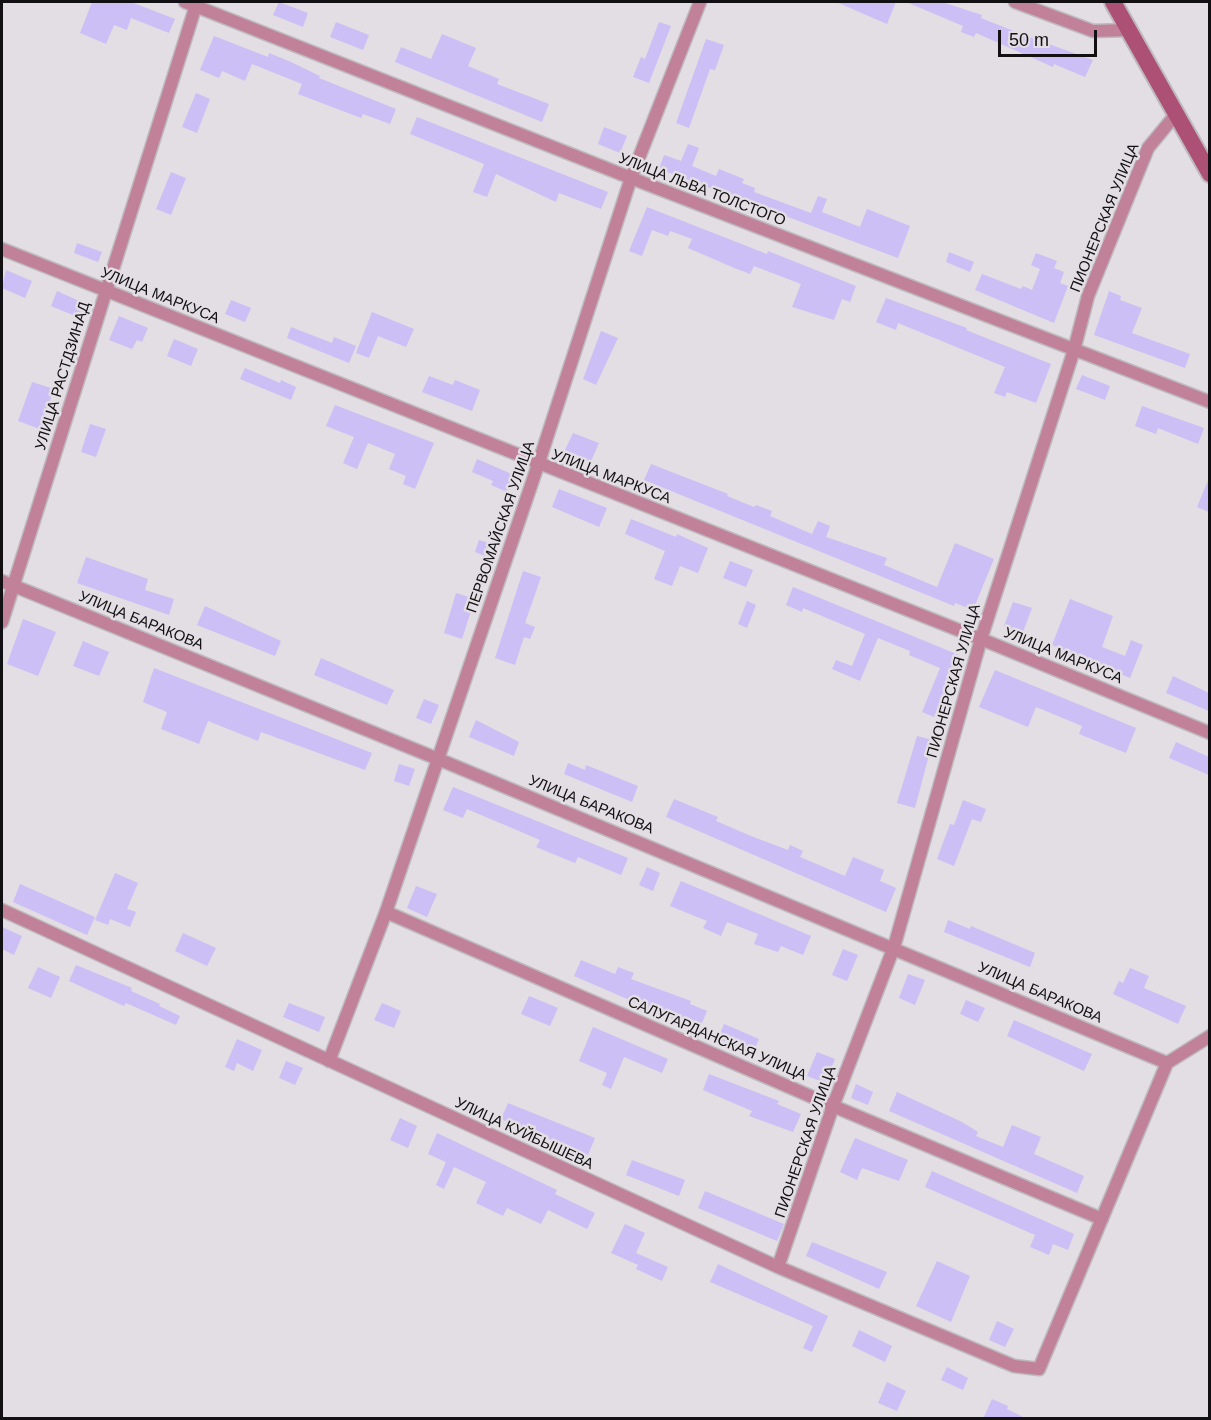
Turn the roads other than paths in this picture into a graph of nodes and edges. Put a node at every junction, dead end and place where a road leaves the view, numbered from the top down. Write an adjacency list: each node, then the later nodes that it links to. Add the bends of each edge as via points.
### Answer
1 (700, 2): 8 (street, ПЕРВОМАЙСКАЯ УЛИЦА)
2 (1015, 2): 5 (street, via 1093,31)
3 (1113, 2): 5 (main road)
4 (192, 3): 8 (street, УЛИЦА ЛЬВА ТОЛСТОГО); 10 (street, УЛИЦА РАСТДЗИНАД)
5 (1130, 30): 6 (main road)
6 (1177, 113): 7 (main road); 11 (street, ПИОНЕРСКАЯ УЛИЦА, via 1148,148 1088,296)
7 (1209, 174)
8 (630, 178): 11 (street, УЛИЦА ЛЬВА ТОЛСТОГО); 13 (street, ПЕРВОМАЙСКАЯ УЛИЦА)
9 (2, 249): 10 (street, УЛИЦА МАРКУСА)
10 (104, 290): 13 (street, УЛИЦА МАРКУСА); 15 (street, УЛИЦА РАСТДЗИНАД)
11 (1074, 350): 12 (street, УЛИЦА ЛЬВА ТОЛСТОГО); 17 (street, ПИОНЕРСКАЯ УЛИЦА)
12 (1209, 402)
13 (538, 465): 17 (street, УЛИЦА МАРКУСА); 19 (street, ПЕРВОМАЙСКАЯ УЛИЦА)
14 (2, 581): 15 (street, УЛИЦА БАРАКОВА)
15 (15, 586): 16 (street, УЛИЦА РАСТДЗИНАД); 19 (street, УЛИЦА БАРАКОВА)
16 (2, 622)
17 (981, 639): 18 (street, УЛИЦА МАРКУСА); 22 (street, ПИОНЕРСКАЯ УЛИЦА)
18 (1209, 733)
19 (438, 759): 21 (street, ПЕРВОМАЙСКАЯ УЛИЦА); 22 (street, УЛИЦА БАРАКОВА)
20 (2, 910): 24 (street, УЛИЦА КУЙБЫШЕВА)
21 (386, 912): 24 (street, ПЕРВОМАЙСКАЯ УЛИЦА); 26 (street, САЛУГАРДАНСКАЯ УЛИЦА)
22 (894, 947): 25 (street, УЛИЦА БАРАКОВА); 26 (street, ПИОНЕРСКАЯ УЛИЦА)
23 (1209, 1036): 25 (street)
24 (329, 1061): 28 (street, УЛИЦА КУЙБЫШЕВА)
25 (1167, 1063): 27 (street)
26 (833, 1106): 27 (street, САЛУГАРДАНСКАЯ УЛИЦА); 28 (street, ПИОНЕРСКАЯ УЛИЦА)
27 (1102, 1219): 28 (street, УЛИЦА КУЙБЫШЕВА, via 1040,1369 1014,1366)
28 (778, 1267)

